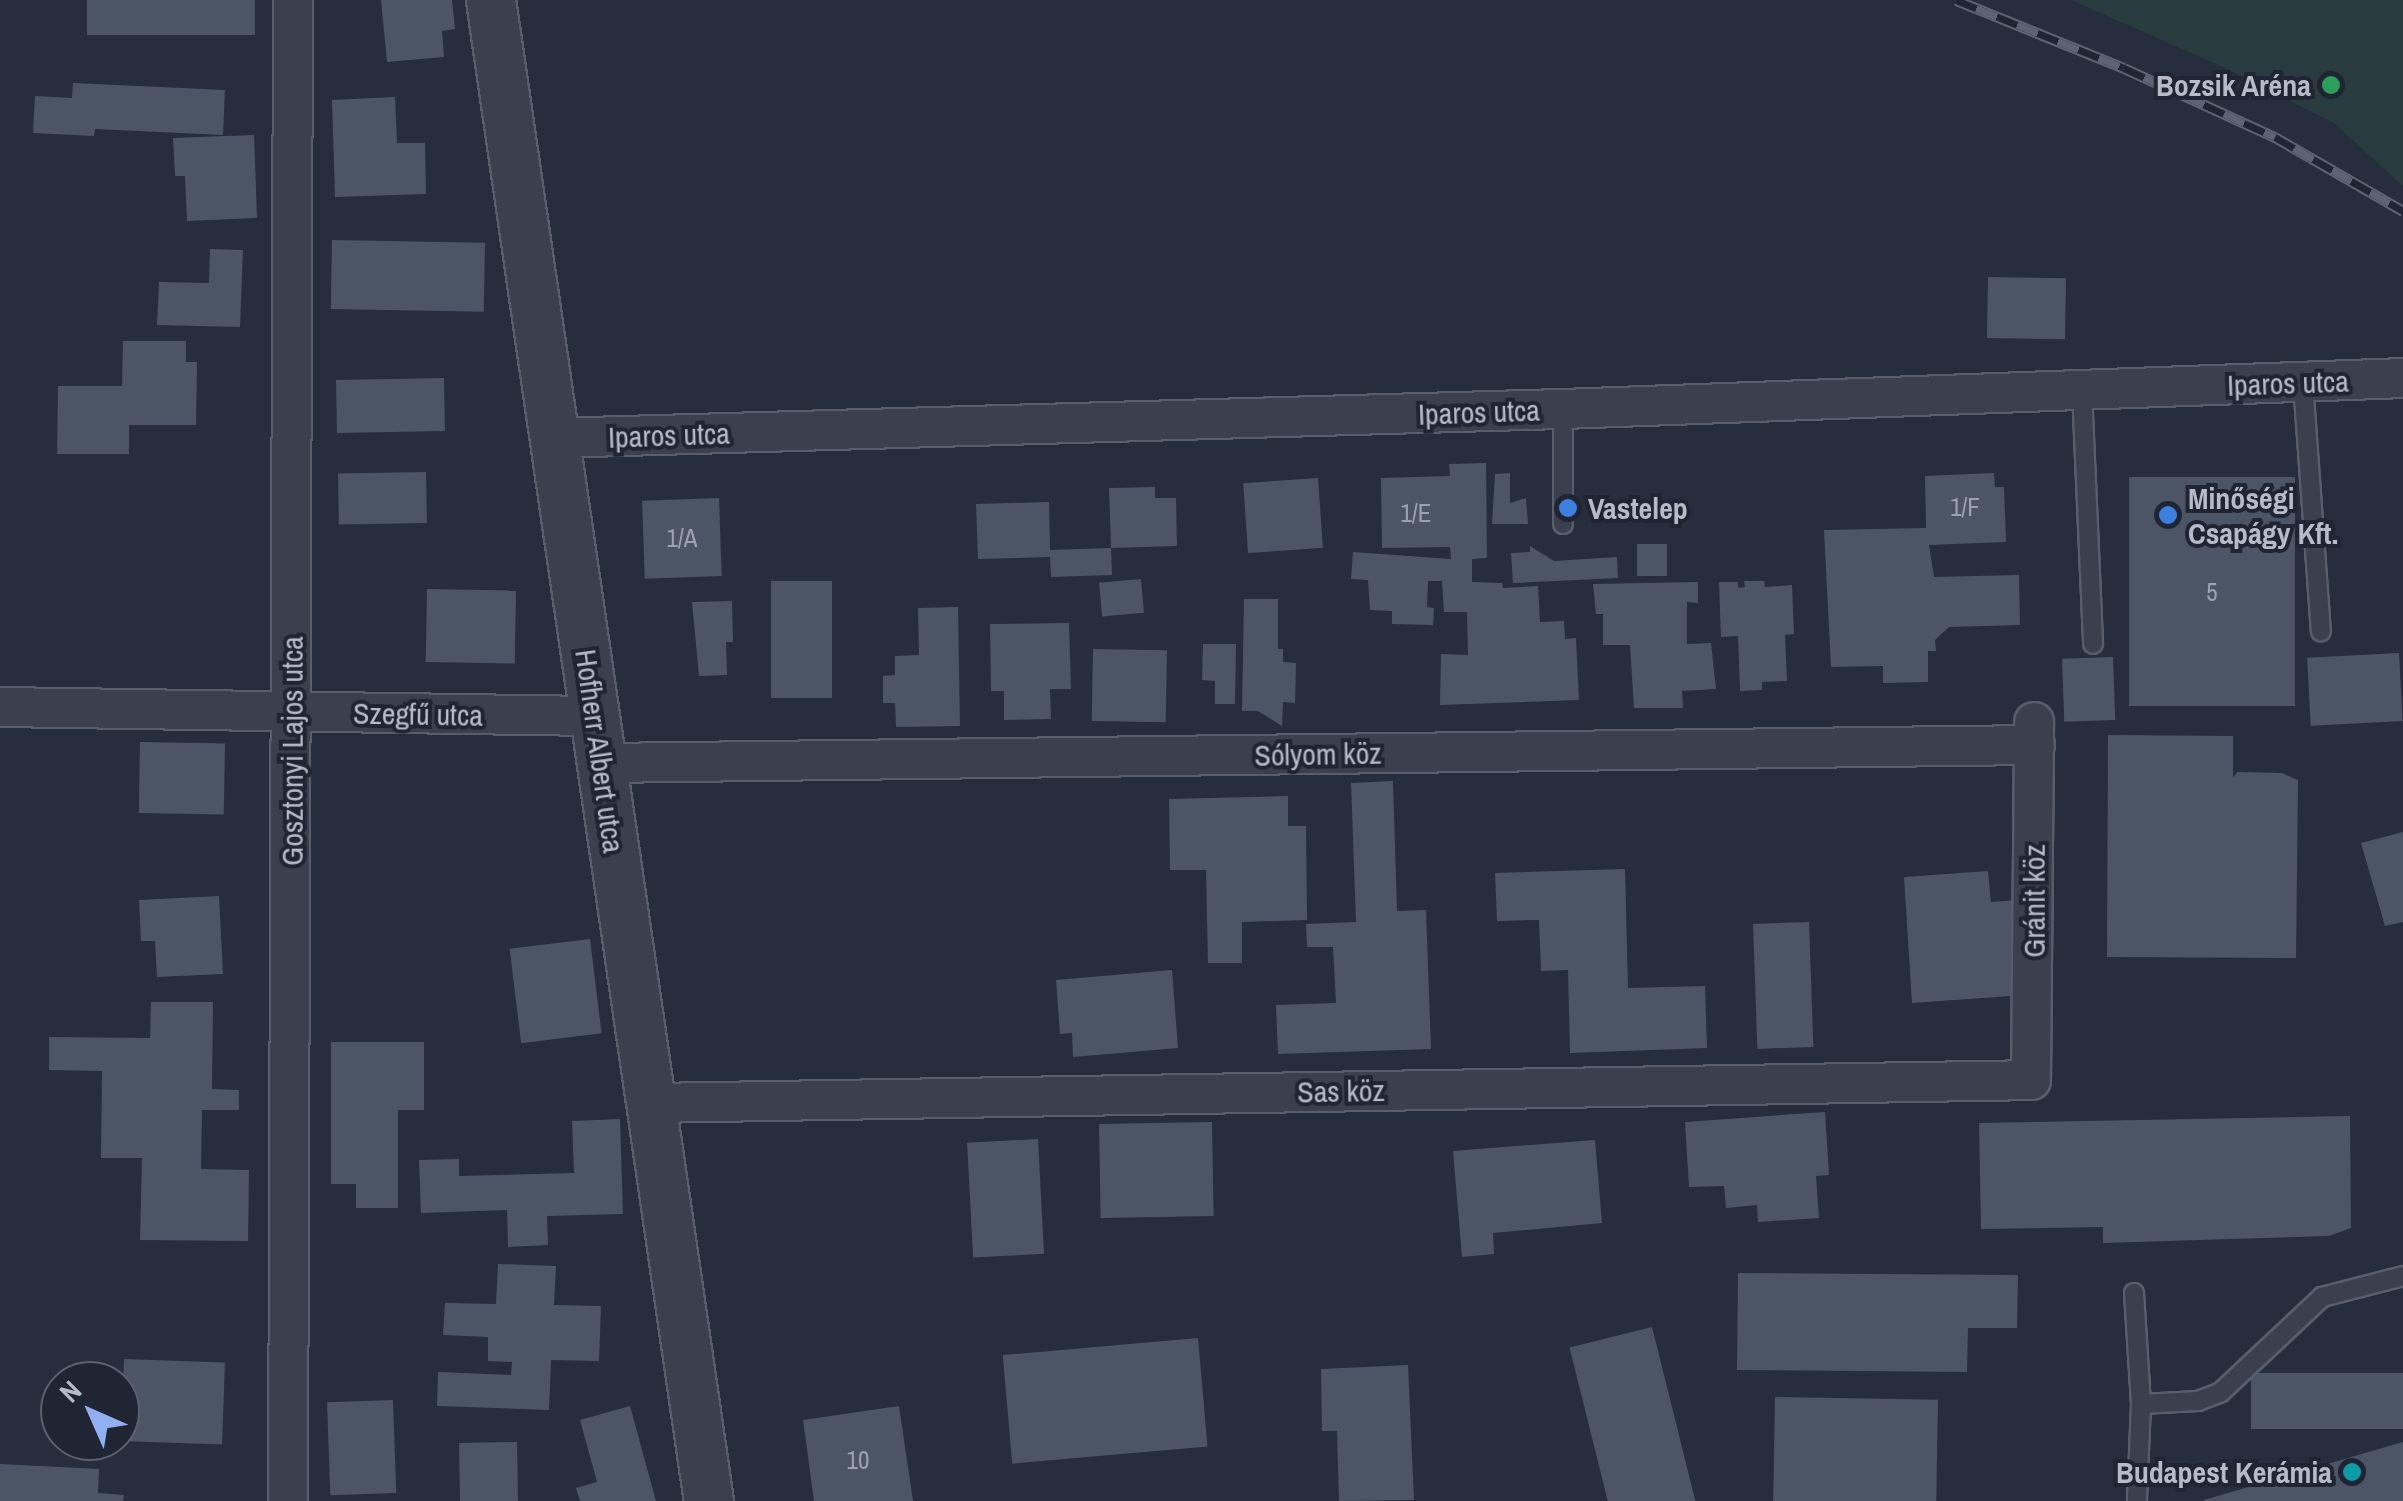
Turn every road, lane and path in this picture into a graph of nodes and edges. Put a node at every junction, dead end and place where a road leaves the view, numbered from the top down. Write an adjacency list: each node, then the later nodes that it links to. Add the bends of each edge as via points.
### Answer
1 (293, 0): 12 (street, Gosztonyi Lajos utca)
2 (492, 0): 7 (street, Hofherr Albert utca)
3 (2403, 378): 4 (street, Iparos utca)
4 (2303, 382): 5 (street, Iparos utca); 9 (lane)
5 (2082, 390): 6 (street, Iparos utca); 10 (lane)
6 (1563, 409): 7 (street, Iparos utca); 8 (lane)
7 (554, 438): 13 (street, Hofherr Albert utca)
8 (1563, 524)
9 (2320, 632)
10 (2093, 644)
11 (0, 707): 12 (street, Szegfű utca)
12 (292, 712): 13 (street, Szegfű utca); 21 (street, Gosztonyi Lajos utca)
13 (595, 716): 15 (street, Hofherr Albert utca)
14 (2034, 734): 15 (street, Sólyom köz); 16 (street, Gránit köz)
15 (602, 763): 17 (street, Hofherr Albert utca)
16 (2031, 1080): 17 (street, Sas köz)
17 (651, 1103): 22 (street, Hofherr Albert utca)
18 (2403, 1276): 20 (lane, via 2322,1297 2221,1392 2198,1401)
19 (2134, 1294): 20 (lane)
20 (2141, 1404): 23 (lane)
21 (288, 1501)
22 (709, 1501)
23 (2137, 1501)

